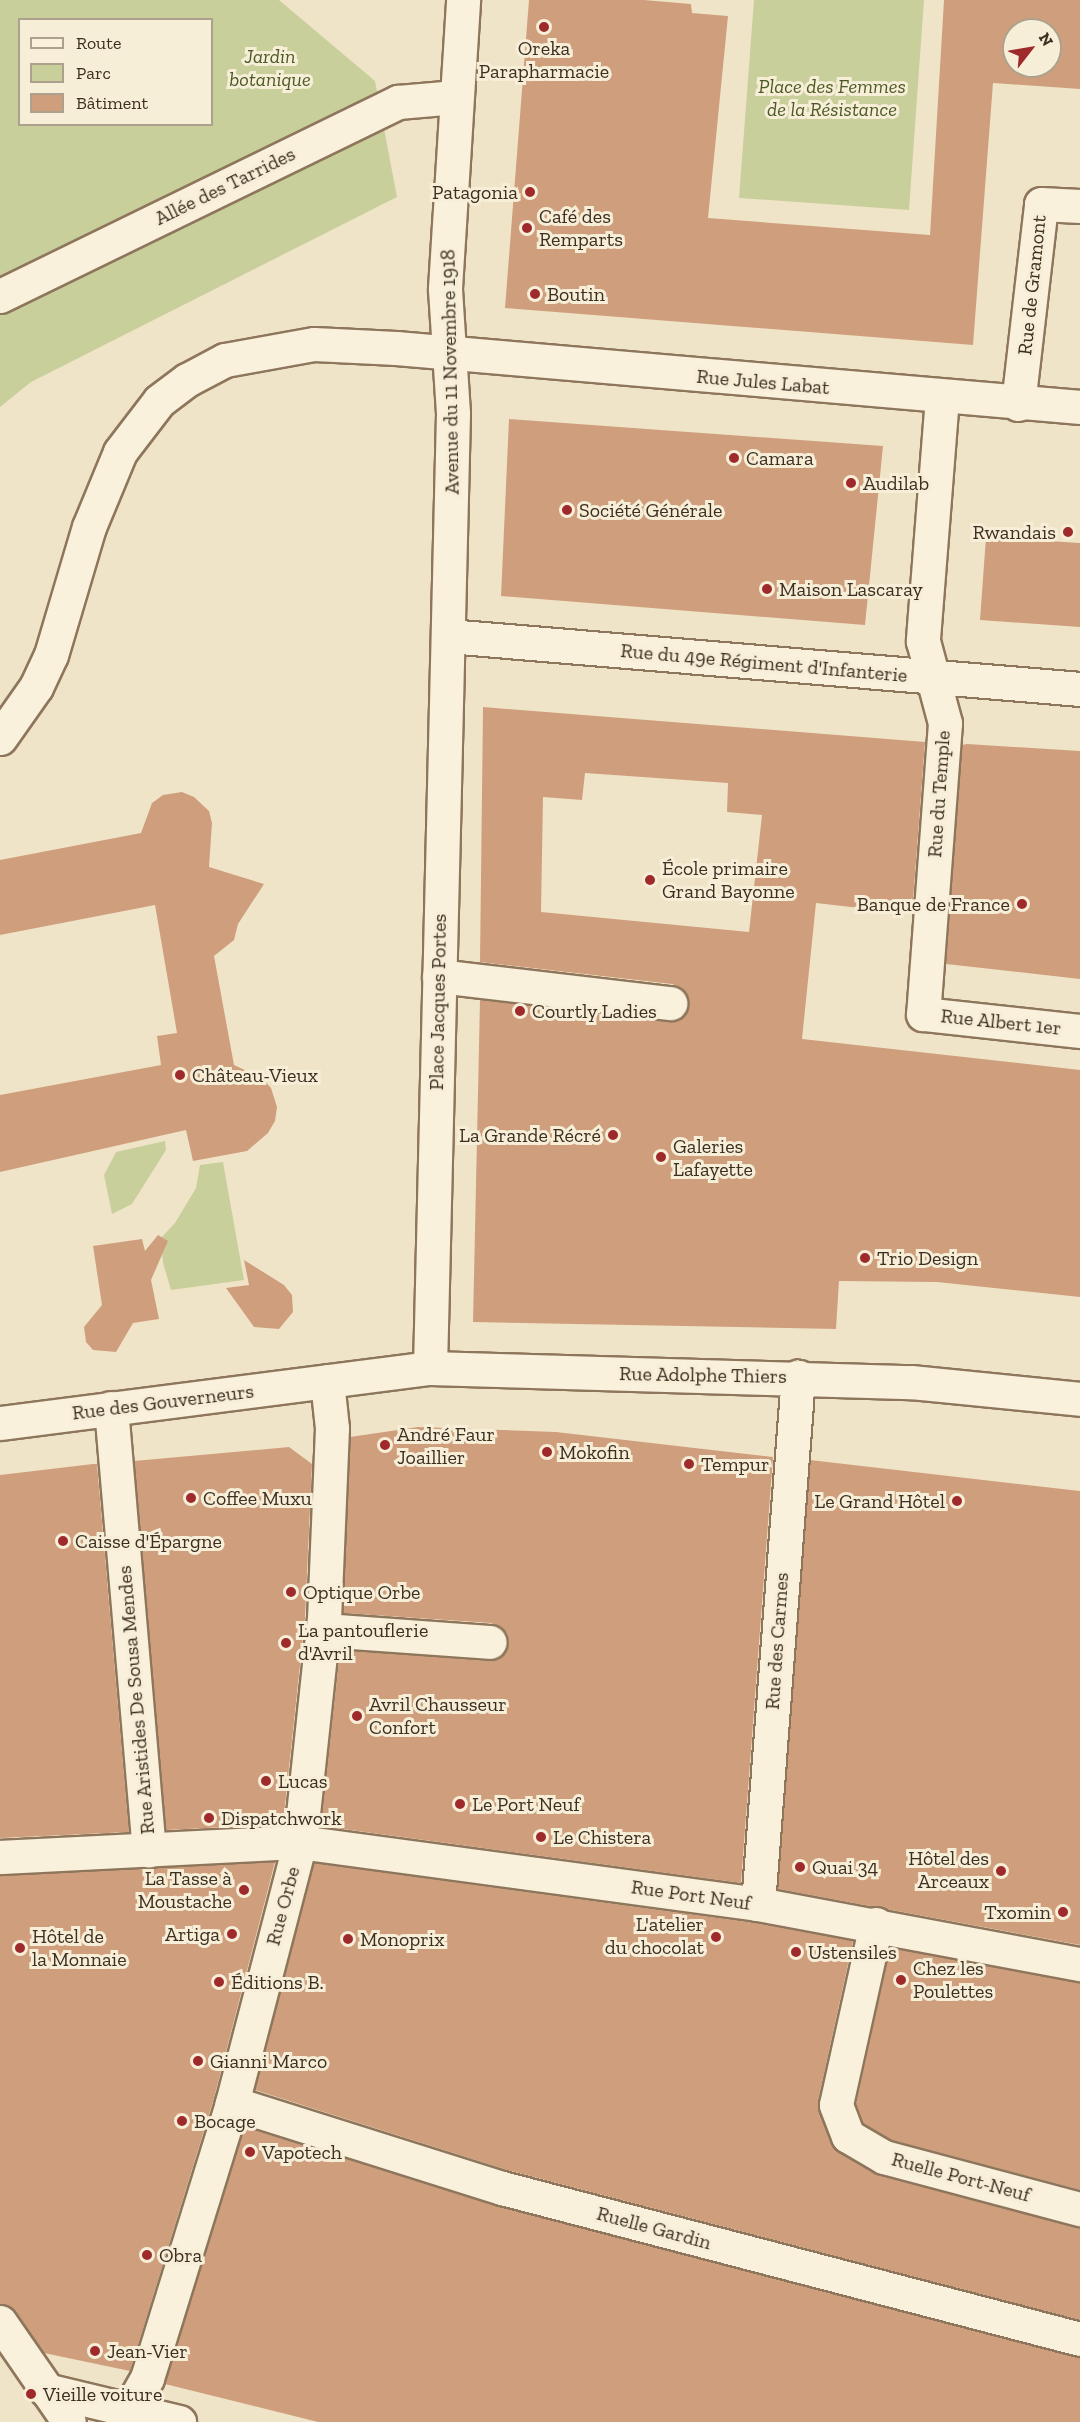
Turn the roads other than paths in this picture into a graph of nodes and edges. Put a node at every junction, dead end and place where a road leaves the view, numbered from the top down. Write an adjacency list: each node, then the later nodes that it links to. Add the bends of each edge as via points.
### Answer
1 (463, 0): 2 (street, Avenue du 11 Novembre 1918)
2 (456, 97): 4 (street, Allée des Tarrides, via 398,102); 5 (street, Avenue du 11 Novembre 1918, via 445,288)
3 (1080, 206): 7 (street, Rue de Gramont, via 1041,204)
4 (0, 296)
5 (447, 352): 6 (street, Rue Jules Labat); 9 (street, Avenue du 11 Novembre 1918, via 453,412); 12 (street, Rue Jules Labat, via 314,344 262,351 225,360 187,380 159,402 120,452 89,527 51,655 24,706)
6 (942, 397): 7 (street, Rue Jules Labat); 10 (street, Rue du Temple, via 923,641)
7 (1018, 404): 8 (street, Rue Jules Labat)
8 (1080, 407)
9 (448, 636): 10 (street, Rue du 49e Régiment d'Infanterie); 13 (street, Place Jacques Portes)
10 (930, 678): 11 (street, Rue du 49e Régiment d'Infanterie); 15 (street, Rue du Temple, via 945,723)
11 (1080, 689)
12 (0, 738)
13 (439, 976): 14 (street); 17 (street, Place Jacques Portes)
14 (670, 1003)
15 (923, 1014): 16 (street, Rue Albert 1er)
16 (1080, 1031)
17 (430, 1368): 18 (street, Rue Adolphe Thiers); 19 (street, Rue Adolphe Thiers)
18 (798, 1377): 20 (street, Rue Adolphe Thiers, via 911,1382); 28 (street, Rue des Carmes)
19 (327, 1381): 21 (street, Rue des Gouverneurs); 23 (street, Rue Orbe, via 332,1428)
20 (1080, 1399)
21 (111, 1408): 22 (street, Rue des Gouverneurs); 26 (street, Rue Aristides De Sousa Mendes)
22 (0, 1423)
23 (323, 1630): 24 (street); 25 (street, Rue Orbe)
24 (490, 1642)
25 (300, 1842): 26 (street, Rue Port Neuf); 28 (street, Rue Port Neuf); 31 (street, Rue Orbe)
26 (149, 1850): 27 (street, Rue Port Neuf)
27 (0, 1857)
28 (758, 1904): 29 (street, Rue Port Neuf)
29 (876, 1924): 30 (street, Rue Port Neuf); 32 (street, Ruelle Port-Neuf, via 836,2105 848,2136 884,2157)
30 (1080, 1964)
31 (232, 2103): 34 (street, Ruelle Gardin, via 502,2188); 36 (street, Rue Orbe, via 147,2378)
32 (1080, 2209)
33 (0, 2322): 35 (street)
34 (1080, 2339)
35 (46, 2390): 36 (street); 37 (street)
36 (125, 2416): 38 (street)
37 (67, 2421)
38 (179, 2422)

